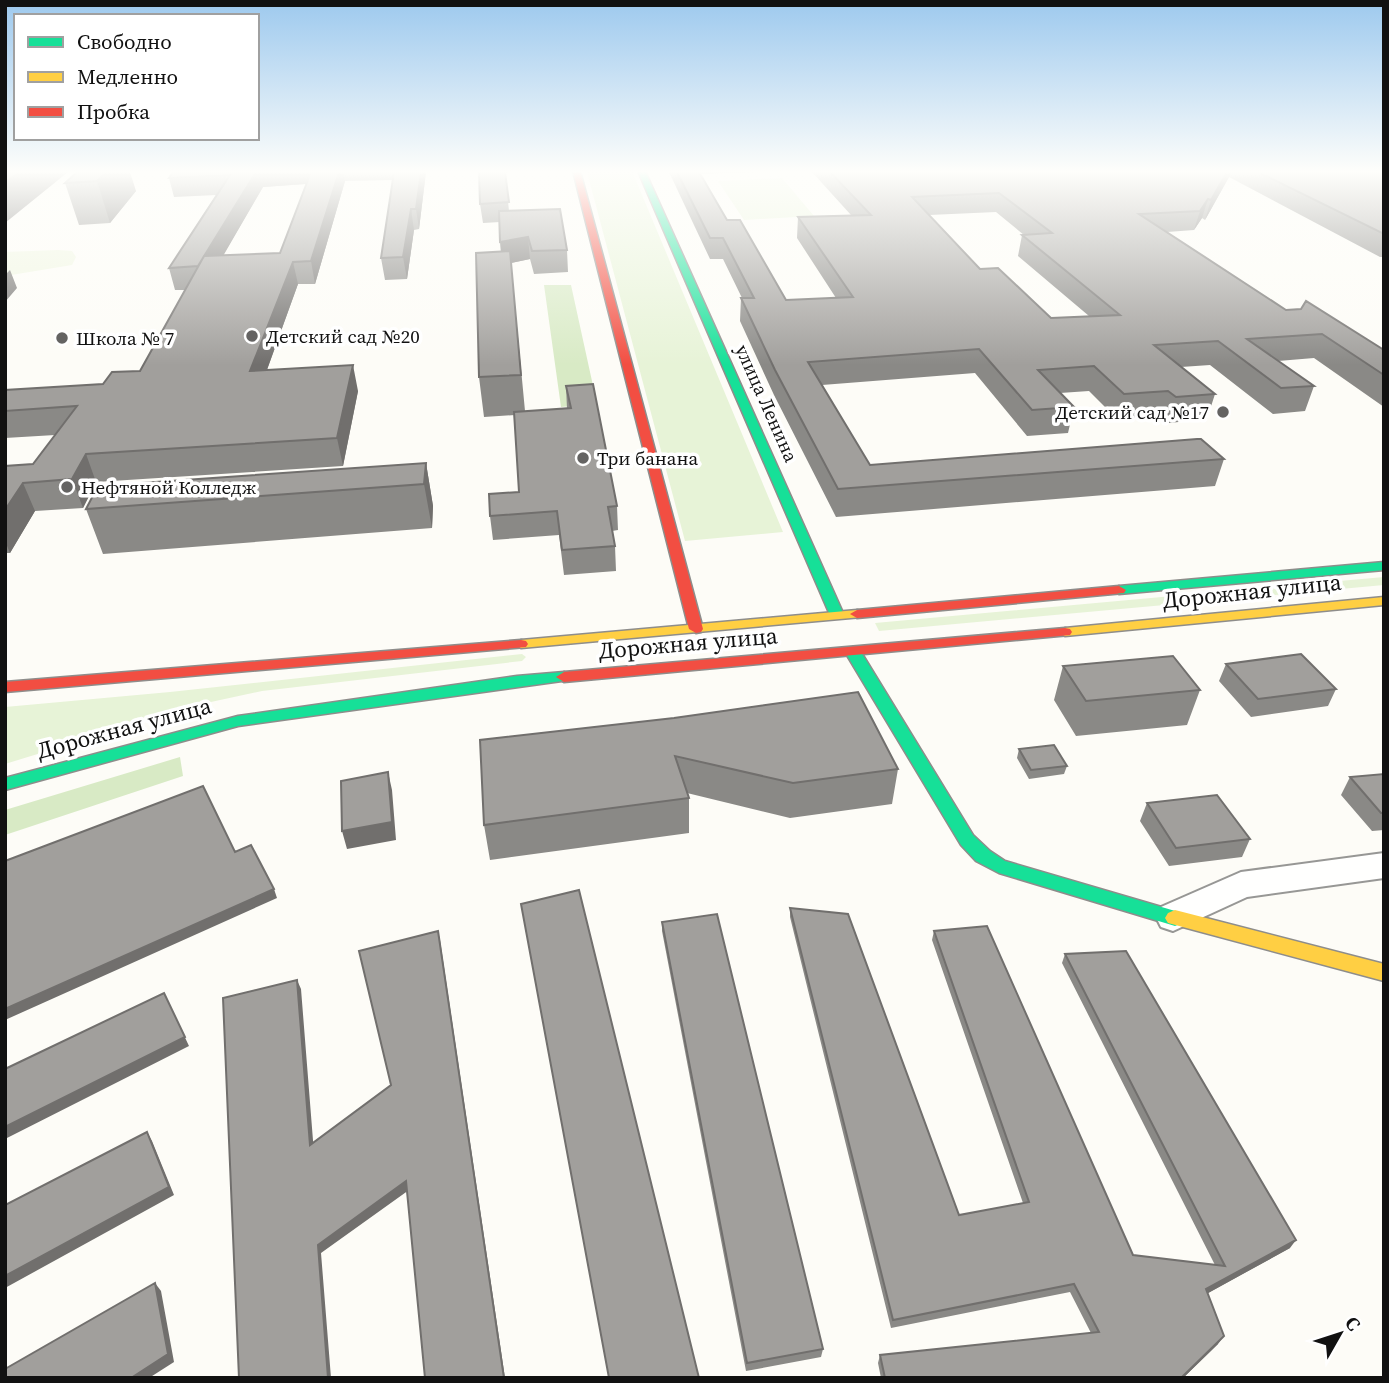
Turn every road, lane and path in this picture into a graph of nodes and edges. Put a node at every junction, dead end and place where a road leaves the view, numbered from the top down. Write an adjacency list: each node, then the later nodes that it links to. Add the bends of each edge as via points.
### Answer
1 (593, 236): 7 (main road)
2 (669, 236): 5 (main road, улица Ленина)
3 (1384, 566): 5 (main road, Дорожная улица)
4 (1384, 601): 5 (main road, Дорожная улица)
5 (845, 634): 7 (main road, Дорожная улица); 7 (main road, Дорожная улица); 12 (main road, улица Ленина, via 967,840 983,856 999,866)
6 (528, 643): 7 (main road, Дорожная улица); 8 (main road, via 541,649 549,661 542,671); 9 (main road, Дорожная улица)
7 (701, 646): 8 (main road, Дорожная улица)
8 (517, 681): 10 (main road, Дорожная улица, via 238,721)
9 (5, 687)
10 (5, 784)
11 (1384, 865): 12 (street, via 1241,884)
12 (1173, 917): 13 (main road, улица Ленина)
13 (1384, 973)

